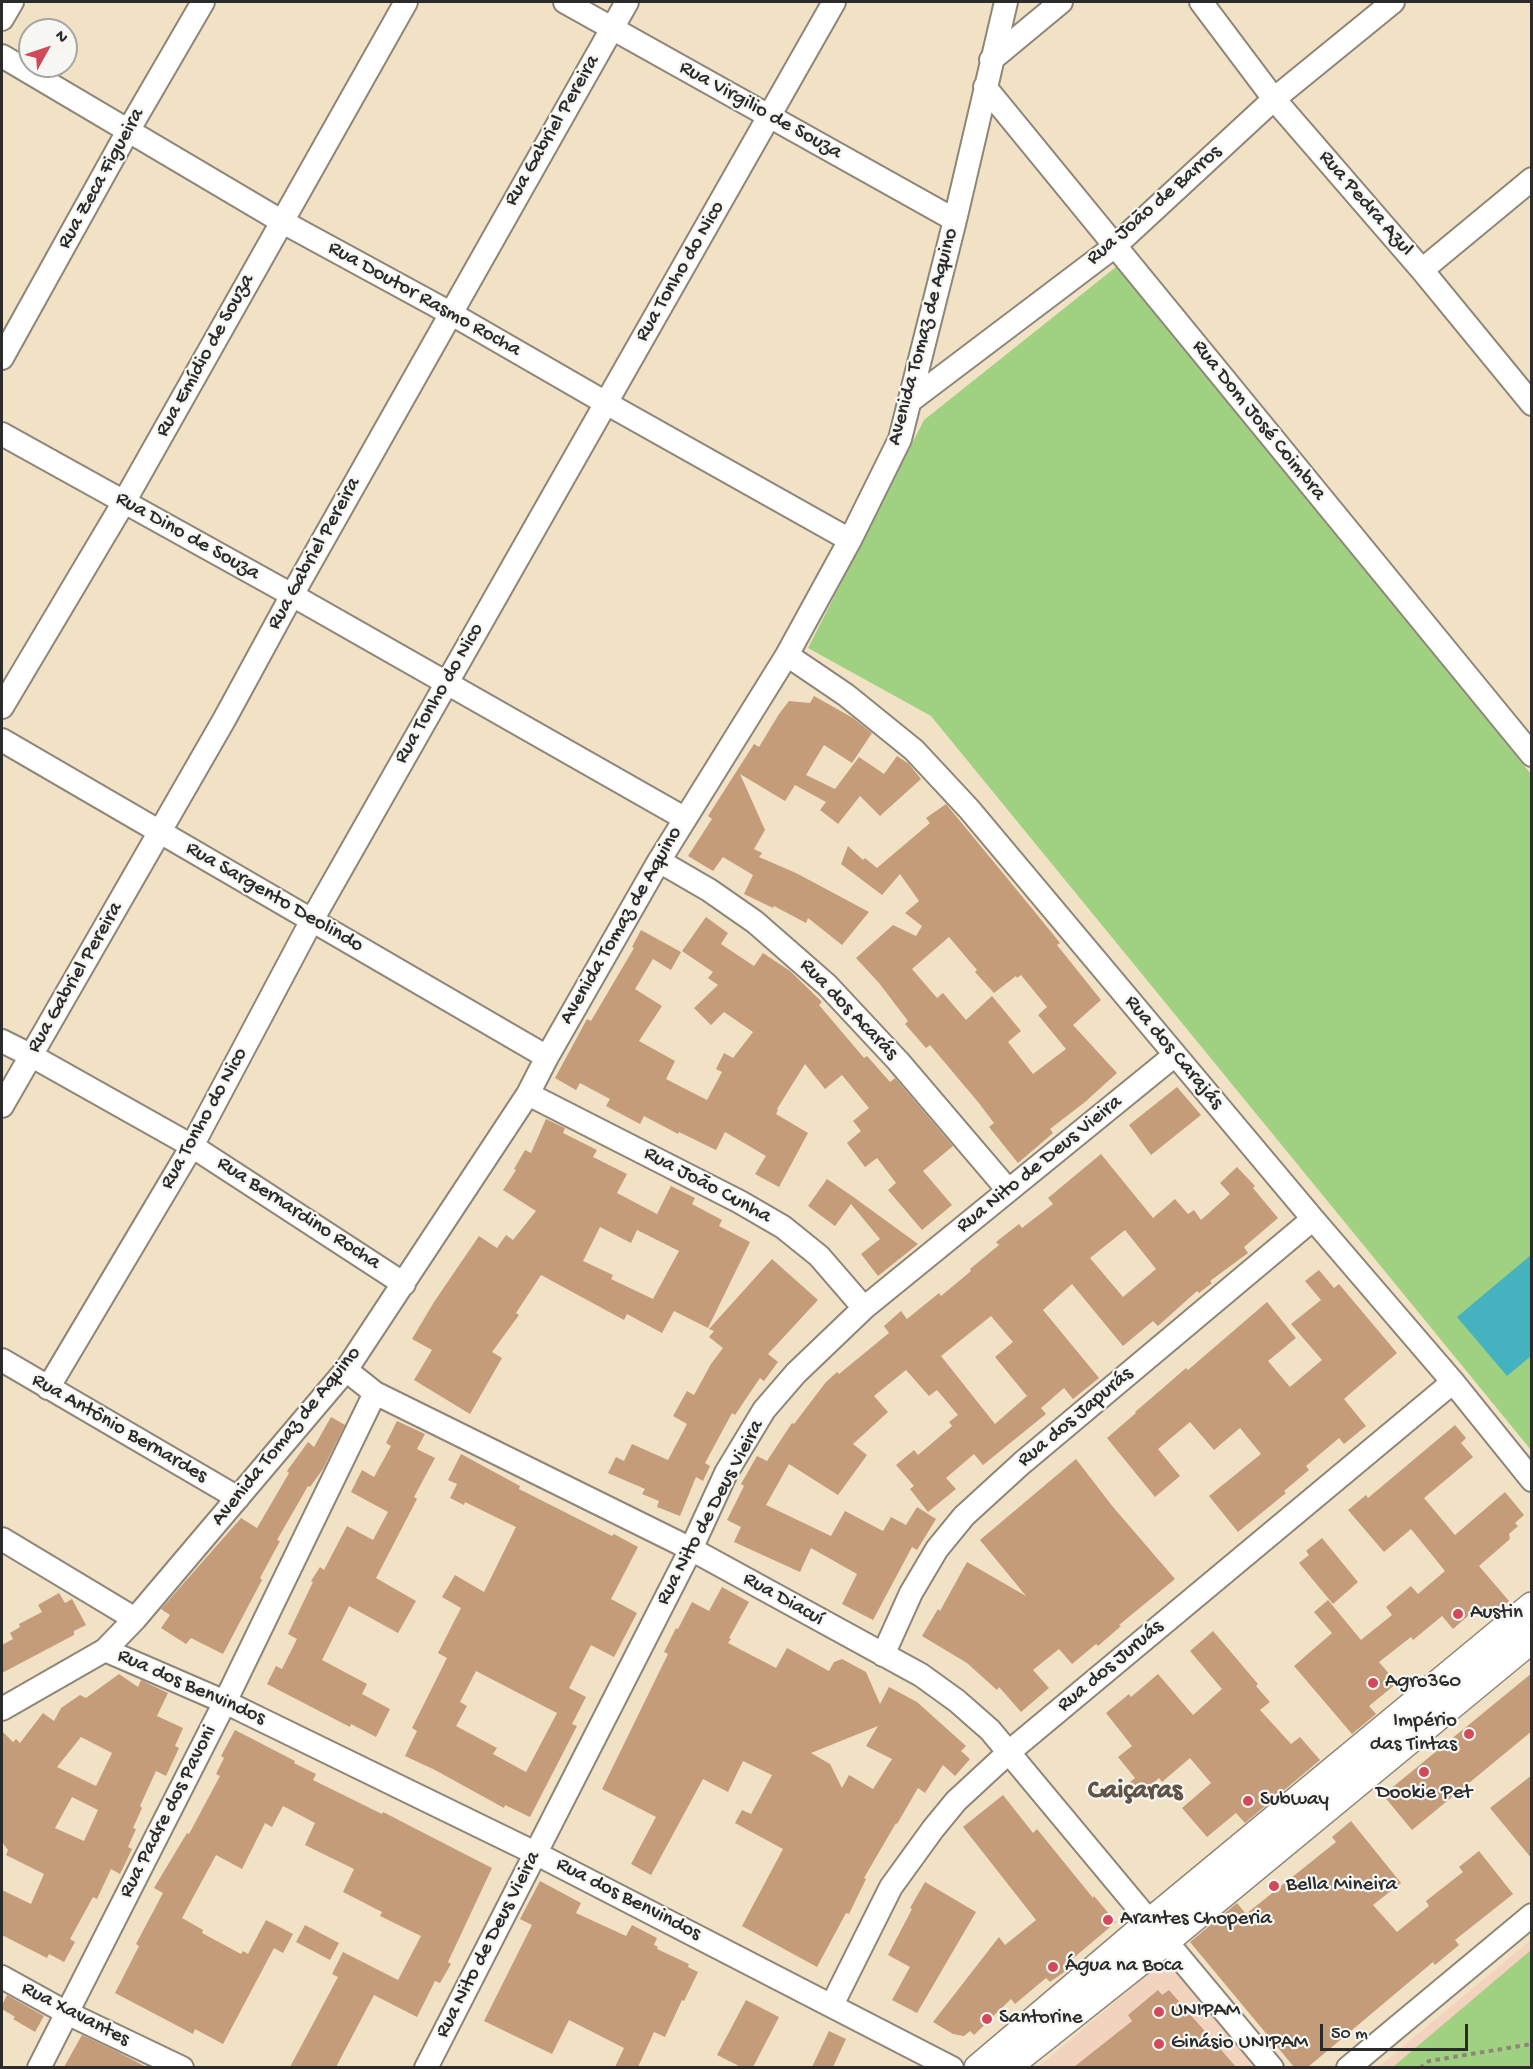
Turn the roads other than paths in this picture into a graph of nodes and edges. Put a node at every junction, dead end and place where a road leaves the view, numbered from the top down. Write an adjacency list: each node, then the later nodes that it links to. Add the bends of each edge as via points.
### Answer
1 (12, 2): 11 (street)
2 (203, 2): 18 (street, Rua Zeca Figueira)
3 (406, 2): 21 (street, Rua Emídio de Souza)
4 (565, 2): 12 (street, Rua Virgilio de Souza)
5 (627, 2): 12 (street, Rua Gabriel Pereira)
6 (834, 2): 17 (street, Rua Tonho do Nico)
7 (1006, 2): 14 (street, Avenida Tomaz de Aquino)
8 (1061, 2): 14 (street)
9 (1201, 2): 16 (street, Rua Pedra Azul)
10 (1393, 2): 16 (street, Rua João de Barros)
11 (2, 20)
12 (611, 28): 17 (street, Rua Virgilio de Souza); 24 (street, Rua Gabriel Pereira)
13 (2, 56): 18 (street, Rua Doutor Rasmo Rocha)
14 (991, 60): 15 (street, Avenida Tomaz de Aquino)
15 (985, 87): 20 (street, Avenida Tomaz de Aquino); 22 (street, Rua Dom José Coimbra)
16 (1274, 99): 22 (street, Rua João de Barros); 23 (street, Rua Pedra Azul)
17 (769, 116): 20 (street, Rua Virgilio de Souza); 27 (street, Rua Tonho do Nico)
18 (128, 131): 21 (street, Rua Doutor Rasmo Rocha); 25 (street, Rua Zeca Figueira)
19 (1532, 179): 23 (street)
20 (955, 220): 26 (street, Avenida Tomaz de Aquino)
21 (281, 221): 24 (street, Rua Doutor Rasmo Rocha); 30 (street, Rua Emídio de Souza)
22 (1115, 246): 26 (street, Rua João de Barros); 37 (street, Rua Dom José Coimbra)
23 (1422, 270): 28 (street, Rua Pedra Azul)
24 (450, 313): 27 (street, Rua Doutor Rasmo Rocha); 32 (street, Rua Gabriel Pereira)
25 (2, 358)
26 (910, 401): 31 (street, Avenida Tomaz de Aquino, via 900,439)
27 (606, 403): 31 (street, Rua Doutor Rasmo Rocha); 34 (street, Rua Tonho do Nico)
28 (1532, 404)
29 (2, 434): 30 (street, Rua Dino de Souza)
30 (124, 502): 32 (street, Rua Dino de Souza); 35 (street, Rua Emídio de Souza)
31 (850, 540): 33 (street, Avenida Tomaz de Aquino)
32 (292, 595): 34 (street, Rua Dino de Souza); 39 (street, Rua Gabriel Pereira)
33 (787, 655): 38 (street, Avenida Tomaz de Aquino); 43 (street, Rua dos Carajás, via 846,695 914,750 969,809)
34 (445, 683): 38 (street, Rua Dino de Souza); 41 (street, Rua Tonho do Nico)
35 (2, 707)
36 (2, 741): 39 (street, Rua Sargento Deolindo)
37 (1531, 753)
38 (684, 818): 40 (street, Avenida Tomaz de Aquino)
39 (159, 832): 41 (street, Rua Sargento Deolindo); 44 (street, Rua Gabriel Pereira)
40 (659, 861): 45 (street, Avenida Tomaz de Aquino); 49 (street, Rua dos Acarás, via 755,922 827,985)
41 (312, 920): 45 (street, Rua Sargento Deolindo); 48 (street, Rua Tonho do Nico)
42 (2, 1041): 44 (street, Rua Bernardino Rocha)
43 (1175, 1055): 49 (street, Rua Nito de Deus Vieira); 50 (street, Rua dos Carajás)
44 (32, 1056): 47 (street, Rua Gabriel Pereira); 48 (street, Rua Bernardino Rocha)
45 (546, 1057): 46 (street, Avenida Tomaz de Aquino)
46 (528, 1094): 51 (street, Avenida Tomaz de Aquino); 52 (street, Rua João Cunha, via 783,1227 819,1256)
47 (2, 1106)
48 (192, 1146): 51 (street, Rua Bernardino Rocha); 56 (street, Rua Tonho do Nico)
49 (1008, 1190): 52 (street, Rua Nito de Deus Vieira)
50 (1313, 1219): 55 (street, Rua dos Carajás); 66 (street, Rua dos Japurás, via 964,1516 911,1593)
51 (405, 1284): 54 (street, Avenida Tomaz de Aquino)
52 (864, 1308): 61 (street, Rua Nito de Deus Vieira, via 795,1373 764,1410 726,1473)
53 (2, 1360): 56 (street, Rua Antônio Bernardes)
54 (346, 1370): 57 (street, Rua Diacuí); 59 (street, Avenida Tomaz de Aquino)
55 (1453, 1382): 58 (street, Rua dos Carajás); 69 (street, Rua dos Juruás)
56 (48, 1388): 59 (street, Rua Antônio Bernardes)
57 (375, 1393): 61 (street, Rua Diacuí); 67 (street, Rua Padre dos Pavoni)
58 (1532, 1480)
59 (237, 1498): 63 (street, Avenida Tomaz de Aquino)
60 (2, 1539): 63 (street)
61 (691, 1549): 66 (street, Rua Diacuí); 70 (street, Rua Nito de Deus Vieira)
62 (1532, 1606): 72 (main road)
63 (135, 1619): 65 (street, Avenida Tomaz de Aquino)
64 (1532, 1639): 72 (main road)
65 (105, 1650): 67 (street, Rua dos Benvindos); 68 (street, Avenida Tomaz de Aquino)
66 (883, 1655): 69 (street, Rua Diacuí, via 921,1675 957,1701)
67 (225, 1702): 70 (street, Rua dos Benvindos); 75 (street, Rua Padre dos Pavoni)
68 (2, 1709)
69 (1009, 1752): 72 (street, Rua Diacuí); 74 (street, Rua dos Juruás, via 956,1801 891,1887)
70 (535, 1853): 74 (street, Rua dos Benvindos); 78 (street, Rua Nito de Deus Vieira)
71 (1532, 1915): 83 (street)
72 (1158, 1931): 80 (main road); 81 (main road); 82 (street, Rua Diacuí)
73 (2, 1977): 75 (street, Rua Xavantes)
74 (832, 2005): 79 (street, Rua dos Benvindos)
75 (68, 2013): 76 (street, Rua Padre dos Pavoni); 77 (street, Rua Xavantes)
76 (39, 2067)
77 (182, 2067)
78 (426, 2067)
79 (952, 2067)
80 (978, 2067)
81 (1006, 2067)
82 (1272, 2067)
83 (1348, 2067)

